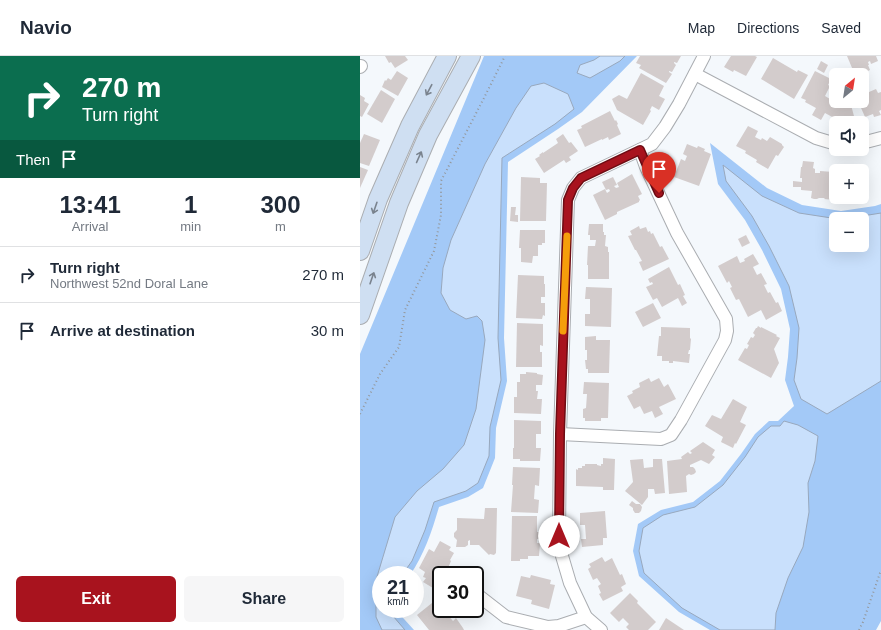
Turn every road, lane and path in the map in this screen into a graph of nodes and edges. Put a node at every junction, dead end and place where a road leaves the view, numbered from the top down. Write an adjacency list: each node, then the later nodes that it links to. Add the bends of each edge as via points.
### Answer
1 (447, 56): 10 (street, one-way to 10, via 407,134 378,199)
2 (471, 56): 11 (street, one-way to 2, via 399,203 428,135)
3 (505, 56): 12 (path, via 441,180 441,215 434,251 405,310 399,347 380,374)
4 (704, 56): 5 (street)
5 (694, 74): 8 (street, via 816,138); 9 (street, via 665,127 652,144)
6 (881, 138): 7 (street)
7 (869, 141)
8 (829, 142)
9 (640, 150): 13 (street, via 581,178 568,200); 13 (street, via 677,233 726,319 725,340 671,435 661,439)
10 (360, 251)
11 (360, 315)
12 (360, 414)
13 (560, 434): 16 (street, via 559,536 570,583)
14 (881, 572): 18 (path)
15 (484, 600): 16 (street, via 506,617 548,628)
16 (586, 616): 17 (street)
17 (601, 630)
18 (859, 630)

